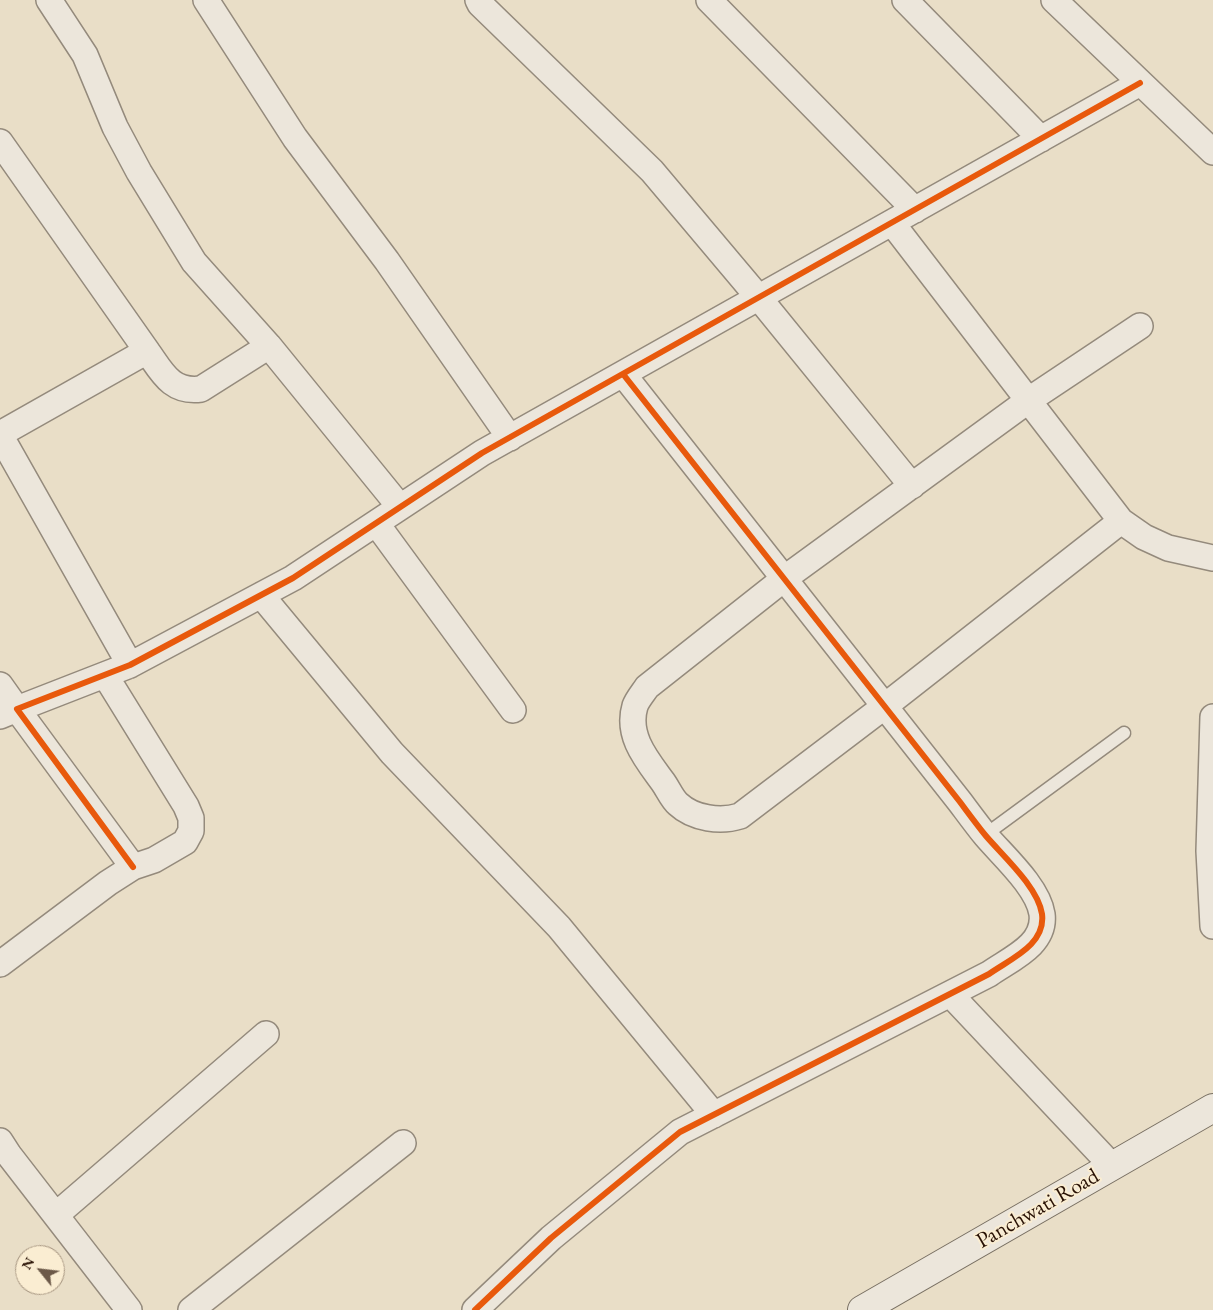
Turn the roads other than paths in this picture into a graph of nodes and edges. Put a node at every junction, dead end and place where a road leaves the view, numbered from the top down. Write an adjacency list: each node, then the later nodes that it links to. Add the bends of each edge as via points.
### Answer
1 (49, 0): 15 (street, via 85,55 115,127 194,262)
2 (206, 0): 20 (street, via 295,138)
3 (478, 0): 13 (street, via 652,171)
4 (709, 0): 11 (street)
5 (904, 0): 8 (street)
6 (1054, 0): 7 (street)
7 (1140, 83): 8 (street); 10 (street)
8 (1040, 139): 11 (street)
9 (0, 142): 16 (street)
10 (1213, 152)
11 (915, 210): 12 (street)
12 (892, 223): 13 (street); 18 (street)
13 (759, 298): 17 (street); 21 (street)
14 (1140, 326): 18 (street)
15 (269, 346): 16 (street, via 201,389 190,390 182,389 167,379); 22 (street)
16 (147, 351): 19 (street)
17 (623, 374): 20 (street); 26 (street)
18 (1029, 400): 21 (street); 23 (street)
19 (0, 435): 28 (street)
20 (510, 438): 22 (street)
21 (912, 486): 26 (street)
22 (400, 507): 24 (street)
23 (1121, 520): 25 (street, via 1144,537 1168,548); 31 (street)
24 (376, 523): 27 (street, via 293,578); 32 (street)
25 (1213, 558)
26 (785, 578): 31 (street); 31 (street, via 647,686 635,706 635,736 641,752 678,804 712,819 727,820 740,816)
27 (261, 595): 28 (street); 43 (street, via 392,753 559,927)
28 (130, 665): 29 (street)
29 (105, 675): 33 (street); 37 (street, via 191,818 191,831 185,842)
30 (0, 685): 33 (street)
31 (885, 706): 36 (street)
32 (513, 710)
33 (9, 713): 37 (street)
34 (1213, 717): 38 (street, via 1209,851)
35 (1124, 734): 36 (lane)
36 (985, 835): 40 (street, via 1024,878 1042,914 1041,926 1038,938 1029,947 989,974)
37 (133, 868): 39 (street, via 108,882)
38 (1213, 926)
39 (0, 964)
40 (950, 994): 43 (street); 46 (street)
41 (266, 1034): 47 (street)
42 (1213, 1108): 46 (street, Panchwati Road)
43 (714, 1115): 50 (street, via 680,1132 551,1238)
44 (0, 1141): 47 (street)
45 (403, 1143): 49 (street)
46 (1112, 1166): 51 (street, Panchwati Road)
47 (56, 1215): 48 (street)
48 (129, 1310)
49 (191, 1310)
50 (475, 1310)
51 (862, 1310)

